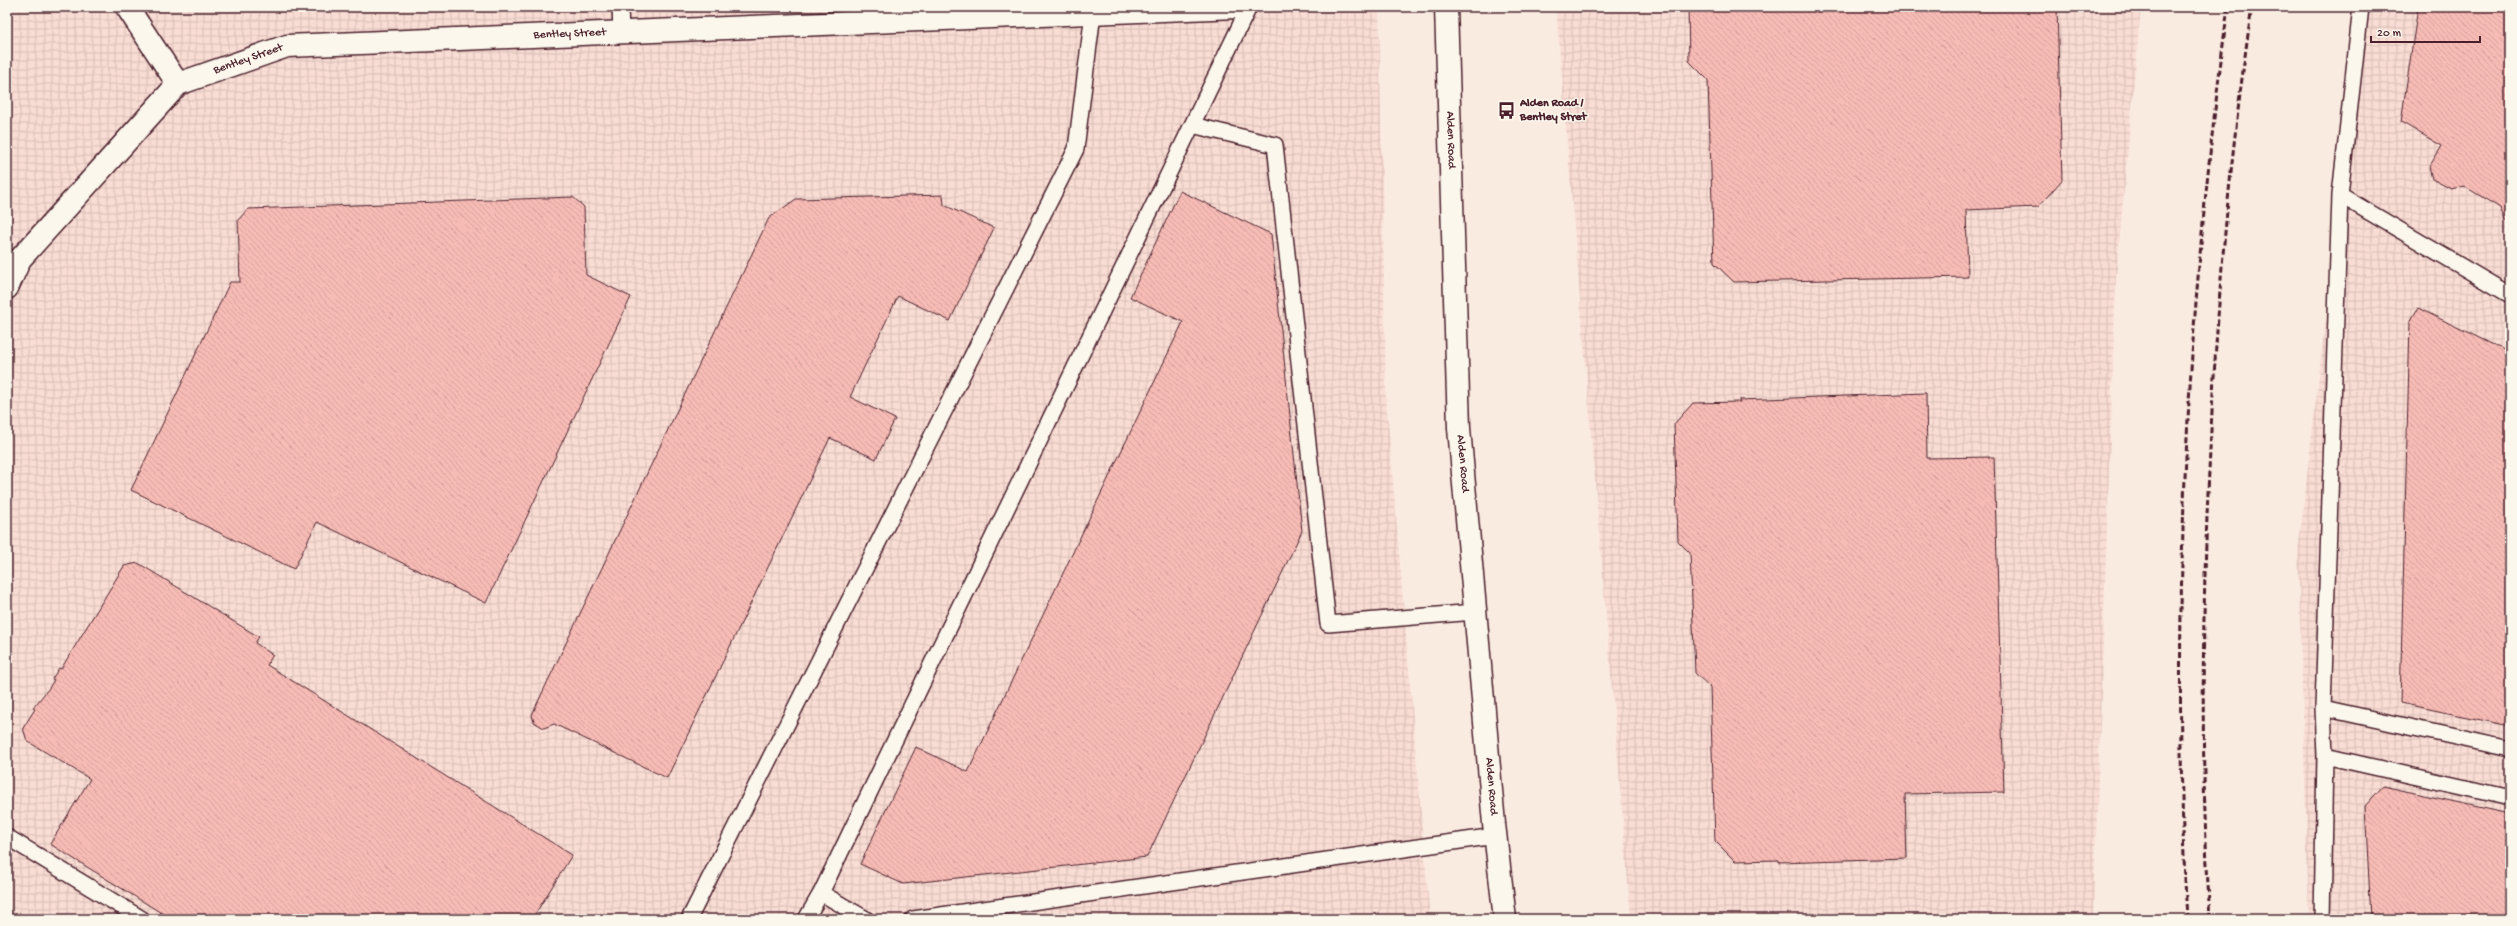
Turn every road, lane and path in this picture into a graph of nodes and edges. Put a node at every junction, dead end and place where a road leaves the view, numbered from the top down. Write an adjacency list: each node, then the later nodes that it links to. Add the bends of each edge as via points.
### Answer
1 (127, 7): 10 (street)
2 (620, 7): 9 (lane)
3 (1236, 7): 7 (street, Bentley Street)
4 (1249, 7): 11 (lane)
5 (1446, 7): 15 (street, Alden Road, via 1459,428)
6 (2361, 7): 12 (lane)
7 (1093, 12): 8 (street, Bentley Street); 24 (lane, via 1076,149)
8 (940, 13): 9 (street, Bentley Street)
9 (621, 32): 10 (street, Bentley Street, via 287,46)
10 (178, 84): 13 (street, Bentley Street, via 20,259)
11 (1192, 125): 15 (lane, via 1276,145 1328,624); 22 (lane)
12 (2340, 195): 14 (lane); 16 (lane)
13 (7, 288)
14 (2510, 295)
15 (1475, 612): 20 (street, Alden Road)
16 (2323, 708): 17 (lane); 18 (lane)
17 (2510, 749)
18 (2325, 756): 19 (lane); 29 (lane)
19 (2510, 798)
20 (1495, 836): 27 (lane); 28 (street, Alden Road)
21 (7, 837): 23 (lane)
22 (821, 893): 25 (lane); 26 (lane)
23 (142, 919)
24 (689, 919)
25 (806, 919)
26 (866, 919)
27 (912, 919)
28 (1505, 919)
29 (2322, 919)

